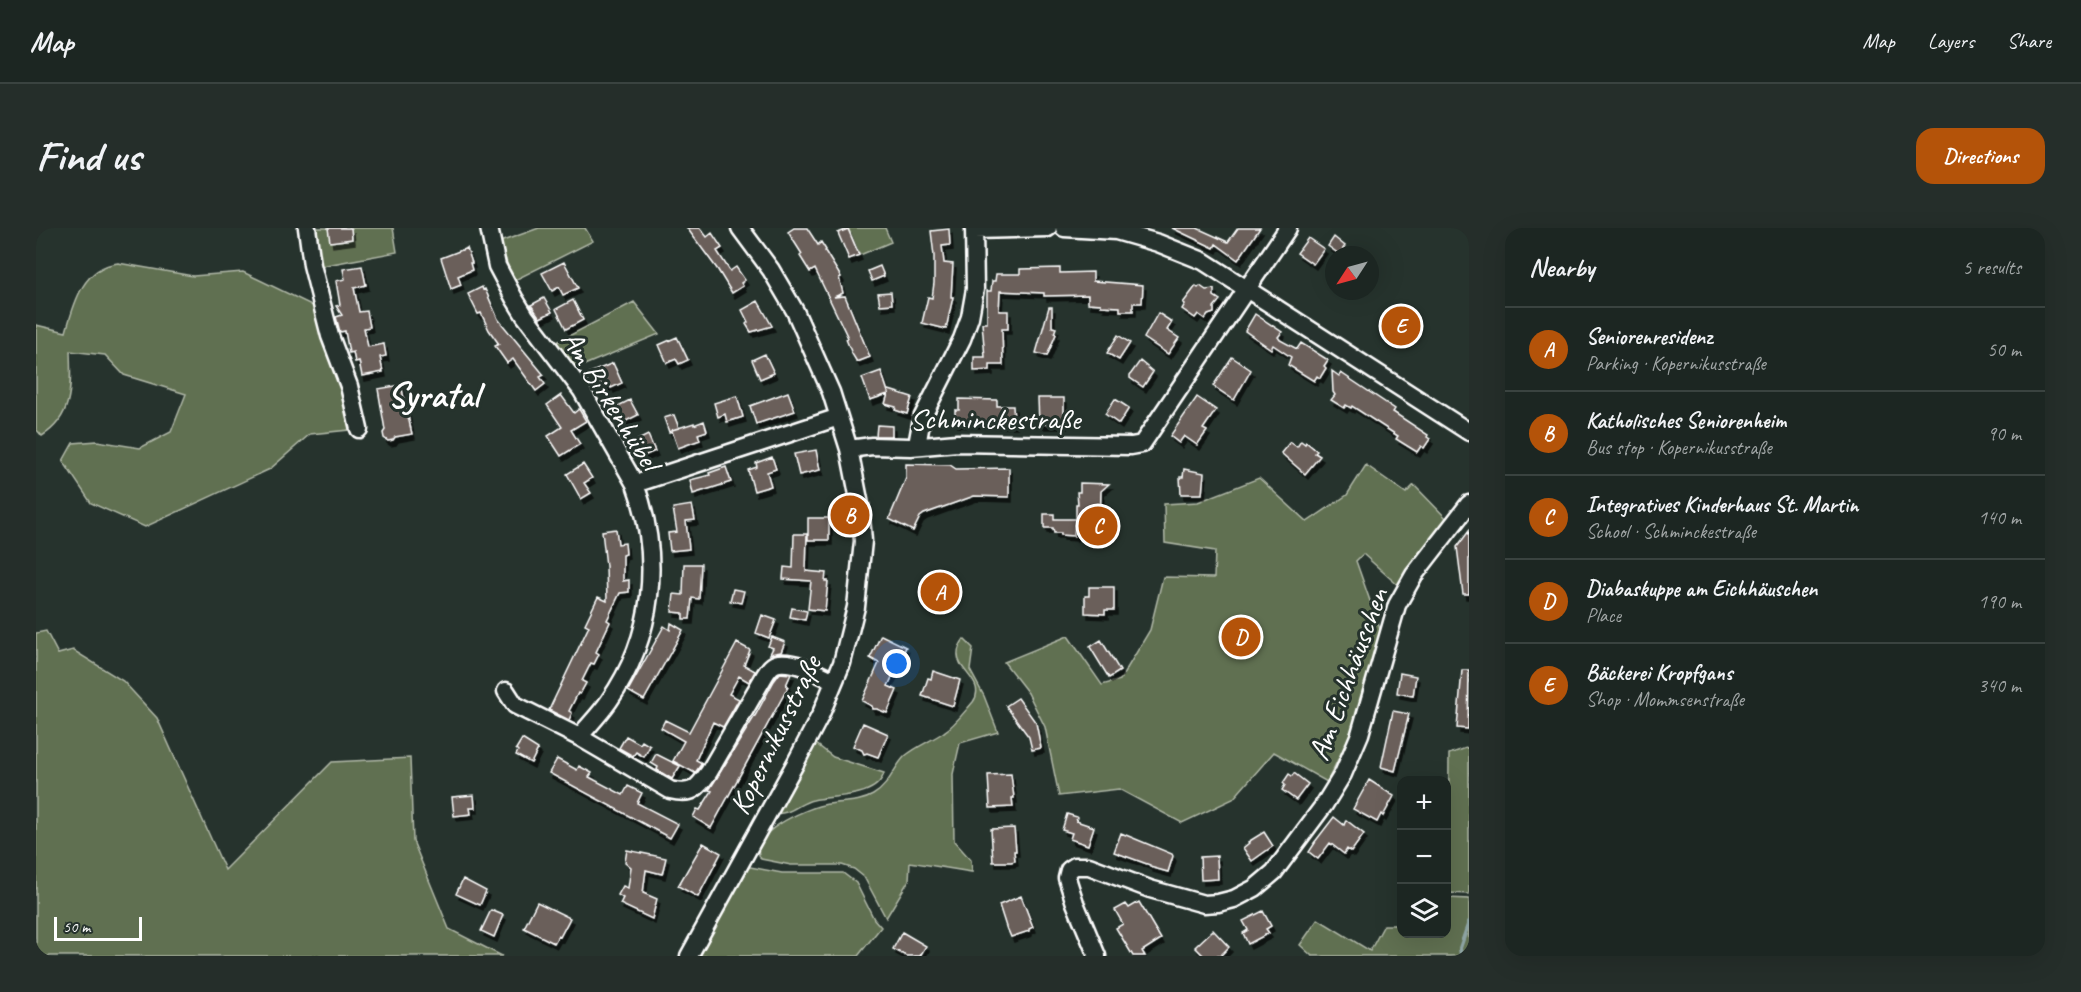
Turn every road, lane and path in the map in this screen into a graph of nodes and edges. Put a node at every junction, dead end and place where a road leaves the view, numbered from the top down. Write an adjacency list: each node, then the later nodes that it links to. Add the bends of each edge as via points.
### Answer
1 (307, 228): 10 (street, via 330,336)
2 (489, 228): 14 (street, Am Birkenhübel, via 497,266 514,298 582,391)
3 (740, 228): 9 (street, Kopernikusstraße, via 795,311)
4 (1048, 228): 7 (street)
5 (1064, 228): 8 (street, via 1116,231 1158,243 1203,261)
6 (1288, 228): 8 (street)
7 (974, 229): 12 (street, via 975,289 970,317 922,418)
8 (1247, 290): 11 (street); 12 (street, Schminckestraße, via 1142,444)
9 (839, 417): 13 (street, Kopernikusstraße); 14 (street)
10 (360, 429)
11 (1469, 432)
12 (918, 445): 13 (street, Schminckestraße)
13 (849, 449): 16 (street, Kopernikusstraße, via 863,542 856,607)
14 (635, 484): 18 (street, Am Birkenhübel, via 648,534 652,573 649,602 634,656 609,701)
15 (1469, 504): 20 (street, Am Eichhäuschen, via 1414,575 1397,605 1360,734 1343,774 1274,872 1256,888 1234,899 1204,903 1150,889 1089,866 1075,866 1067,878)
16 (834, 681): 18 (street, via 790,664 772,666 700,786 683,793 670,790); 19 (street, Kopernikusstraße, via 795,764)
17 (506, 692): 18 (street, via 515,705)
18 (579, 737)
19 (689, 956)
20 (1097, 956)

